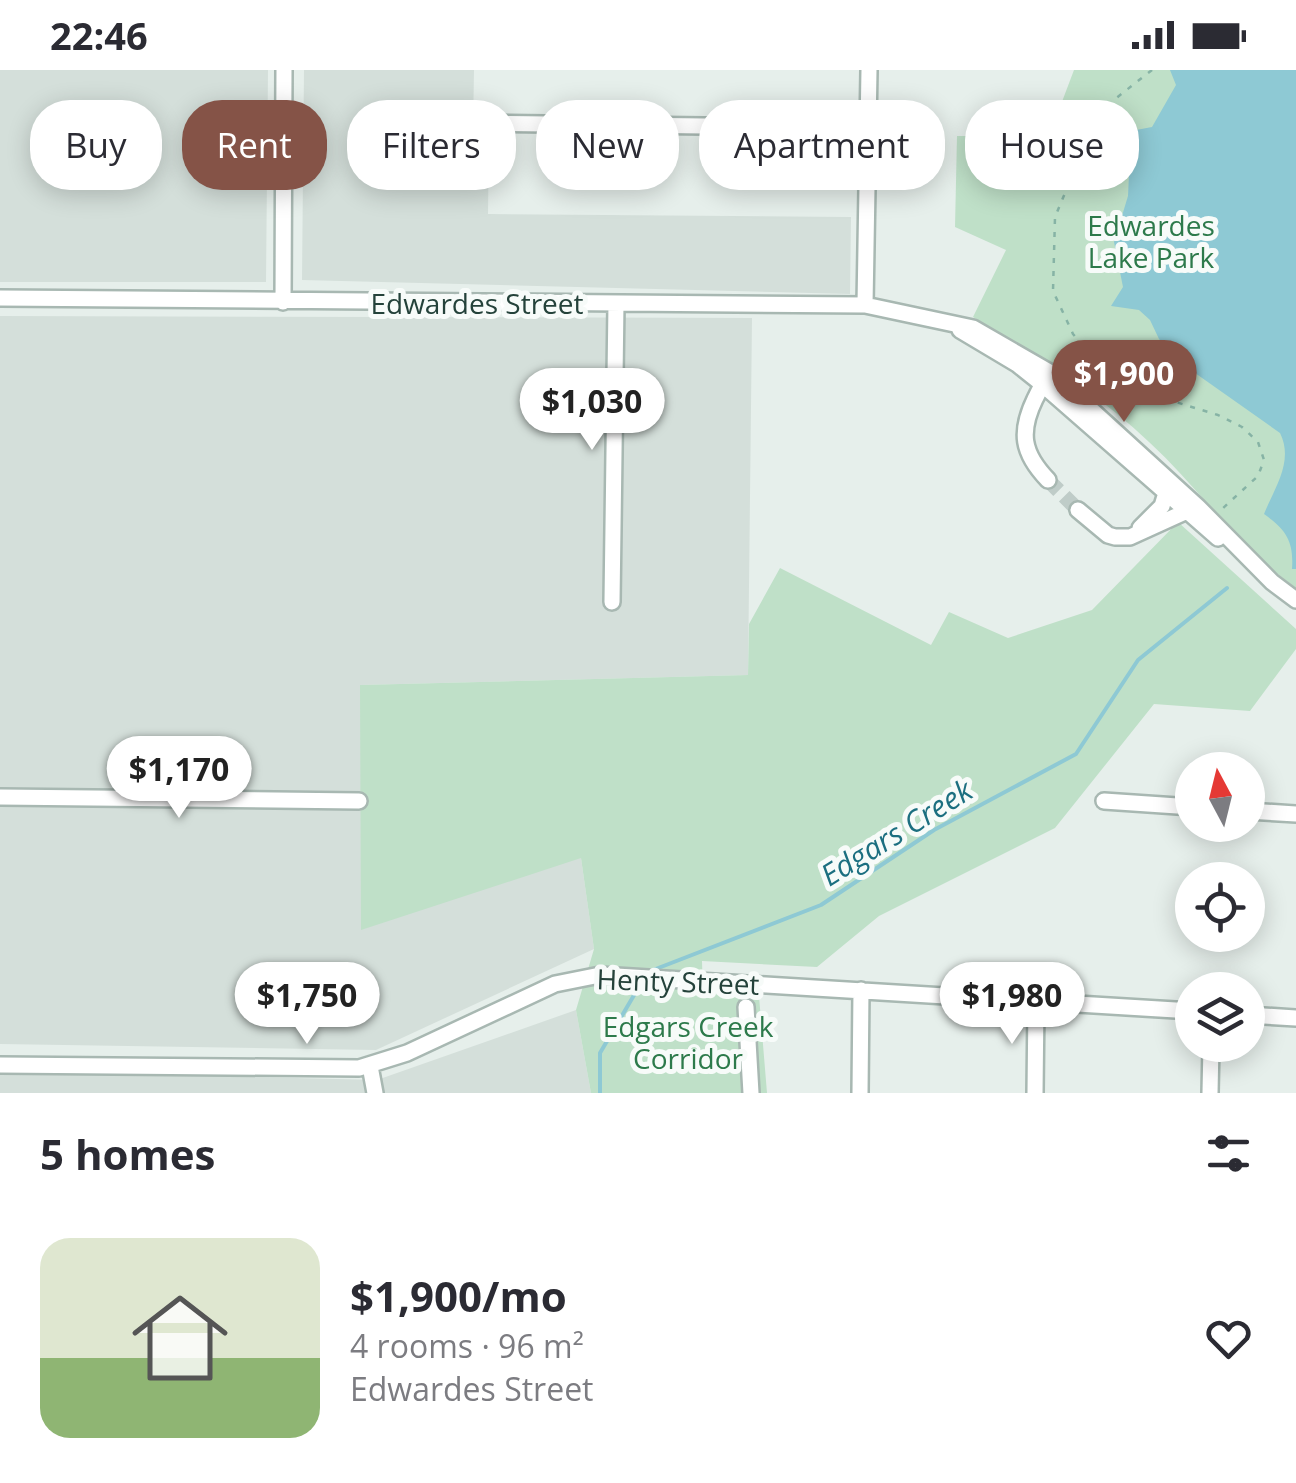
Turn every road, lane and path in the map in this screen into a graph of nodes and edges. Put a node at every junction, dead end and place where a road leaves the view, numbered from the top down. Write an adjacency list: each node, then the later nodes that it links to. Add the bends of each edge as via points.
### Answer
1 (284, 70): 9 (street)
2 (869, 70): 4 (street)
3 (1152, 70): 15 (path, via 1115,99 1085,144 1055,218 1053,292 1094,360 1156,396 1230,421 1258,442 1264,460 1258,476)
4 (868, 100)
5 (516, 123): 6 (street)
6 (699, 125)
7 (867, 190): 11 (street)
8 (0, 298): 9 (street, Edwardes Street)
9 (283, 302): 10 (street, Edwardes Street)
10 (616, 304): 11 (street, Edwardes Street); 21 (street)
11 (865, 306): 12 (street, Edwardes Street, via 952,324)
12 (1049, 380): 13 (street, via 1024,425 1035,467); 14 (street, Edwardes Street)
13 (1048, 480)
14 (1175, 491): 17 (street, Edwardes Street); 18 (street); 19 (street, Edwardes Street)
15 (1222, 509)
16 (1078, 510): 18 (street, via 1108,536)
17 (1185, 512): 18 (street); 19 (street, Edwardes Street)
18 (1130, 537)
19 (1260, 572): 20 (street, Edwardes Street)
20 (1296, 600)
21 (612, 602)
22 (0, 797): 23 (street)
23 (359, 800)
24 (1104, 801): 25 (street)
25 (1175, 806)
26 (1265, 812): 27 (street)
27 (1296, 814)
28 (861, 990): 29 (street, Henty Street); 36 (street, Henty Street, via 600,975 554,984); 39 (street)
29 (1036, 1002): 31 (street, Henty Street); 40 (street)
30 (746, 1007): 38 (street)
31 (1175, 1011)
32 (1265, 1016): 33 (street)
33 (1296, 1018)
34 (1210, 1062): 41 (street)
35 (0, 1065): 36 (street, Henty Street)
36 (370, 1066): 37 (street)
37 (375, 1093)
38 (750, 1093)
39 (860, 1093)
40 (1034, 1093)
41 (1210, 1093)

